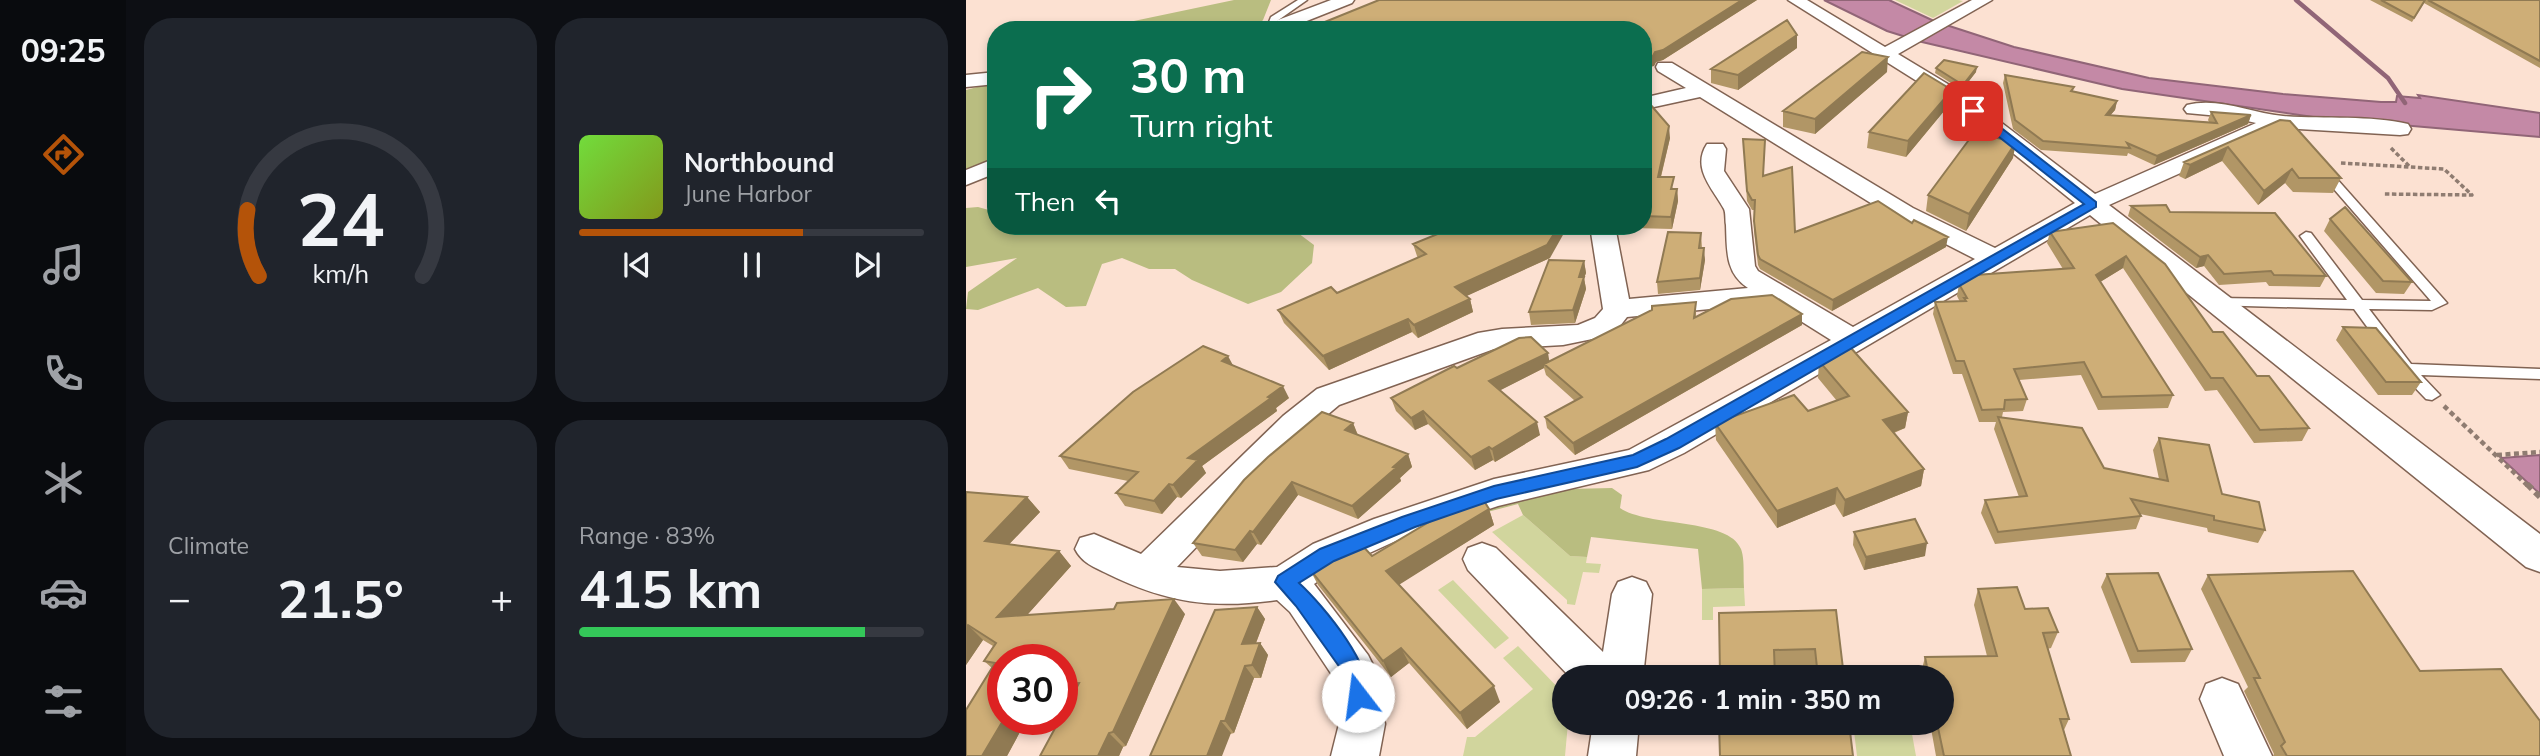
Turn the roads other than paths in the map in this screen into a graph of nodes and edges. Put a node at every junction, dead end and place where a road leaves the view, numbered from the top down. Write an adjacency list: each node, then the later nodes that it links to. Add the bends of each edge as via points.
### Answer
1 (1303, 0): 5 (lane)
2 (1346, 0): 6 (street)
3 (1796, 0): 7 (street)
4 (1984, 0): 7 (street)
5 (1273, 21)
6 (1292, 21)
7 (1887, 53): 20 (street, via 1954,96)
8 (1665, 68): 11 (street)
9 (987, 79): 10 (street)
10 (966, 81)
11 (1703, 90): 12 (street); 23 (street, via 1904,213)
12 (1654, 101)
13 (2194, 109): 14 (street, via 2230,111)
14 (2278, 122): 15 (street); 20 (street)
15 (2400, 129)
16 (1715, 149): 24 (street, via 1713,171 1737,209 1742,266 1748,276)
17 (2316, 162): 26 (lane, via 2440,303)
18 (987, 169): 19 (street)
19 (966, 178)
20 (2092, 204): 23 (street); 25 (street)
21 (1604, 235): 27 (street)
22 (2306, 236): 26 (lane)
23 (1995, 260): 28 (street)
24 (1774, 294): 27 (street); 28 (street)
25 (2216, 302): 26 (lane); 33 (street)
26 (2359, 305): 29 (lane)
27 (1617, 309): 35 (street, via 1602,327 1489,340 1328,397 1295,424)
28 (1853, 341): 36 (street, via 1637,461 1494,493 1399,525 1327,555)
29 (2407, 369): 30 (lane); 31 (lane)
30 (2540, 374)
31 (2432, 395)
32 (1094, 549): 35 (street)
33 (2540, 556)
34 (1482, 559): 38 (street)
35 (1147, 573): 36 (street, via 1180,584 1226,588)
36 (1285, 582): 42 (street, via 1304,600 1353,669 1363,724)
37 (1632, 594): 39 (street)
38 (1587, 665)
39 (1623, 665)
40 (2222, 699): 44 (street)
41 (1615, 735): 43 (street)
42 (1355, 756)
43 (1612, 756)
44 (2248, 756)

